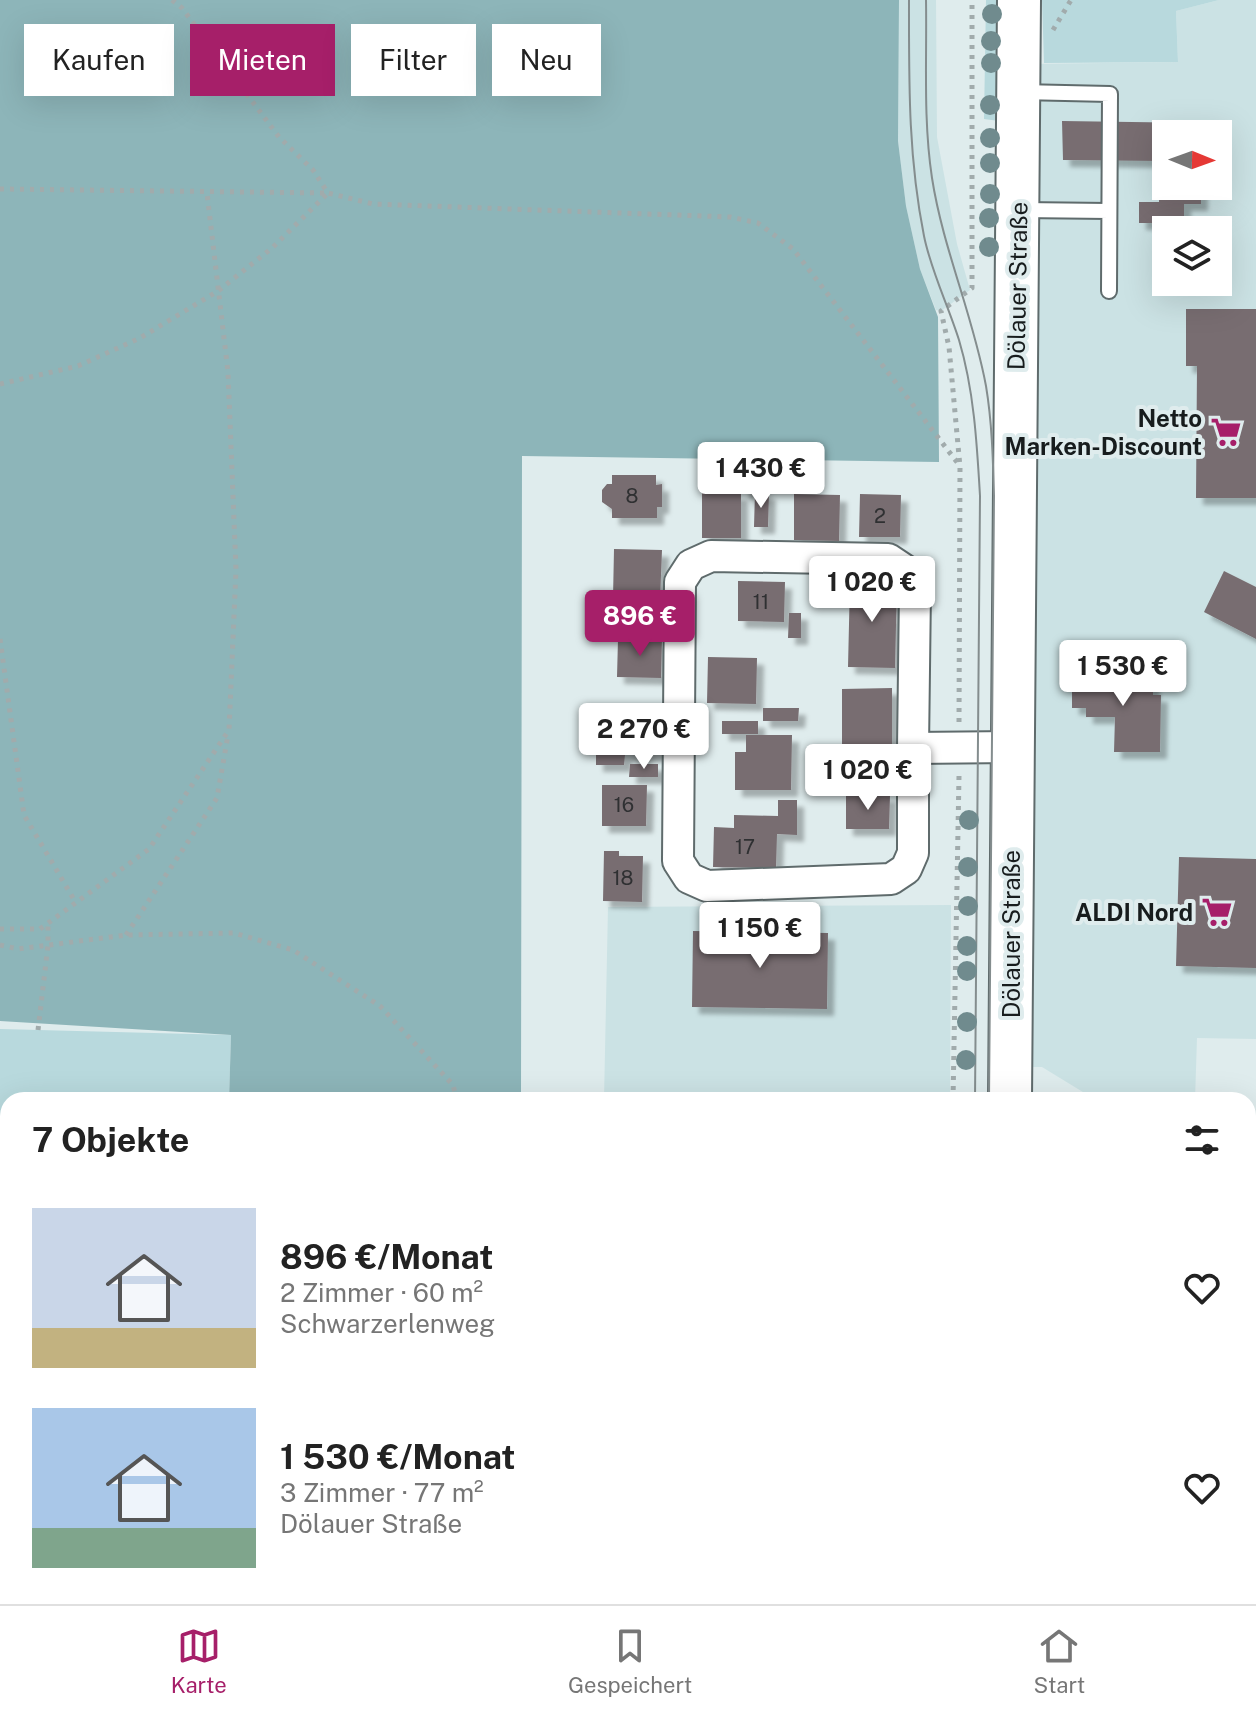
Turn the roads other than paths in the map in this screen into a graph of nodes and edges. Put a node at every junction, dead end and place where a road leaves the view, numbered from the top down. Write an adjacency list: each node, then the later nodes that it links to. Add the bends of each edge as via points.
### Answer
1 (1019, 0): 2 (main road, Dölauer Straße)
2 (1019, 92): 3 (main road, Dölauer Straße); 4 (lane, via 1110,94)
3 (1018, 209): 4 (lane); 6 (main road, Dölauer Straße)
4 (1109, 211): 5 (lane)
5 (1109, 291)
6 (1012, 747): 7 (street); 8 (main road, Dölauer Straße)
7 (913, 748): 7 (street, via 915,590 906,571 888,559 711,556 691,565 680,582 678,861 689,878 707,886 891,879 906,869 913,853)
8 (1010, 1092)

